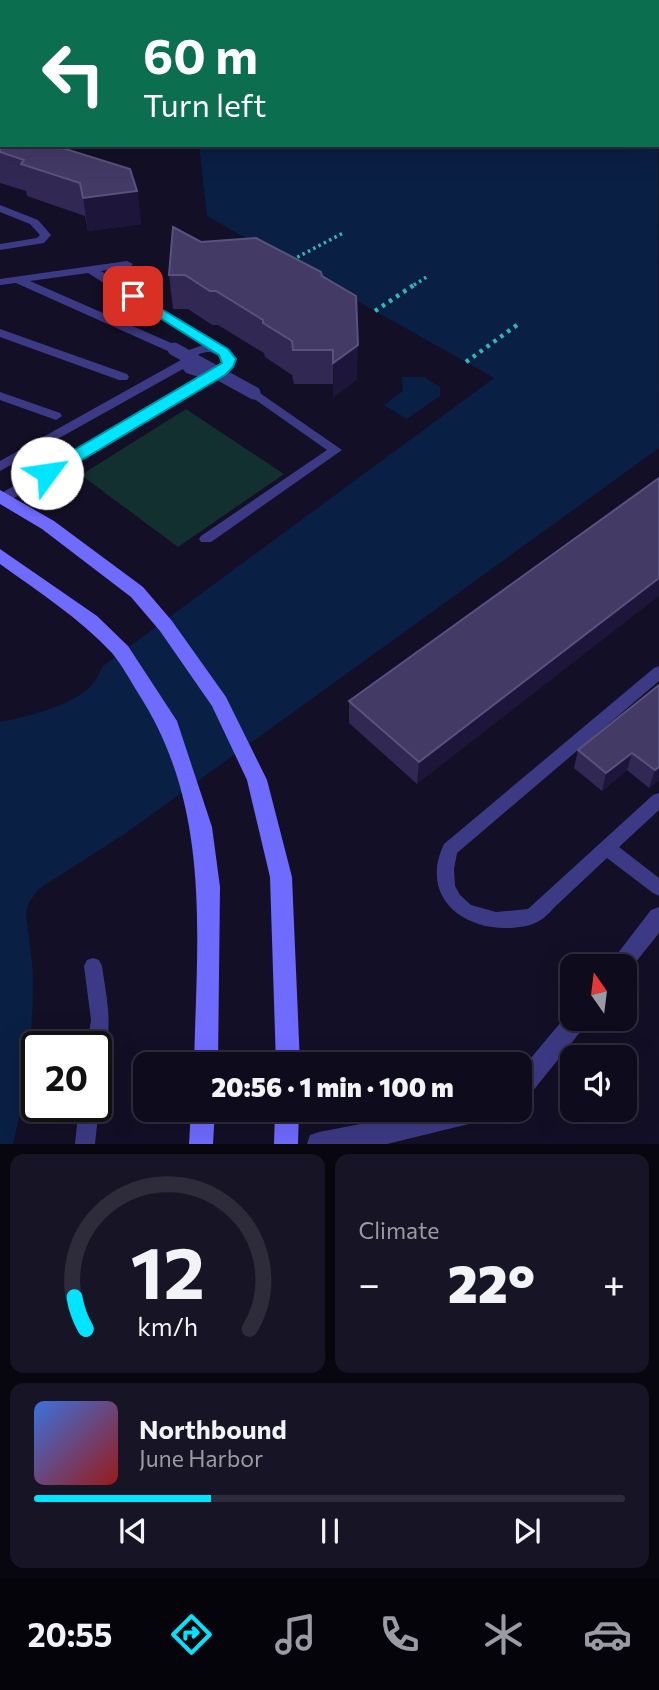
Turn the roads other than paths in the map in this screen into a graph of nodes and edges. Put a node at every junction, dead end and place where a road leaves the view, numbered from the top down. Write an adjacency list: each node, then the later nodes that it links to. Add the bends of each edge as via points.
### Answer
1 (0, 208): 2 (lane, via 34,222 47,235 40,241)
2 (0, 247)
3 (127, 264): 4 (lane)
4 (90, 269): 5 (lane); 8 (lane)
5 (16, 279): 6 (lane); 16 (lane, bridge, via 174,349 254,393 336,450)
6 (0, 282)
7 (0, 333): 11 (lane)
8 (218, 349): 9 (lane, via 194,351); 10 (lane, via 229,359 225,368)
9 (186, 362): 10 (lane, via 194,372); 14 (lane)
10 (213, 374): 15 (lane)
11 (123, 377)
12 (0, 396): 13 (lane)
13 (56, 415)
14 (0, 467)
15 (2, 497): 28 (street, via 48,525 137,592 219,702 257,780 281,877)
16 (206, 539)
17 (0, 555): 27 (street, via 91,621 121,651 167,721 202,827 209,887)
18 (659, 673): 20 (lane, via 450,849 444,879 460,908 477,918 518,921 533,916)
19 (659, 800): 20 (lane)
20 (607, 848): 21 (lane)
21 (659, 888)
22 (659, 917): 23 (street)
23 (629, 954)
24 (93, 965): 25 (lane)
25 (98, 1031)
26 (567, 1031): 29 (street)
27 (206, 1052)
28 (288, 1052)
29 (532, 1074)
30 (87, 1122): 34 (lane)
31 (202, 1122): 35 (street)
32 (287, 1122): 36 (street)
33 (431, 1122): 37 (street)
34 (85, 1144)
35 (201, 1144)
36 (286, 1144)
37 (319, 1144)

